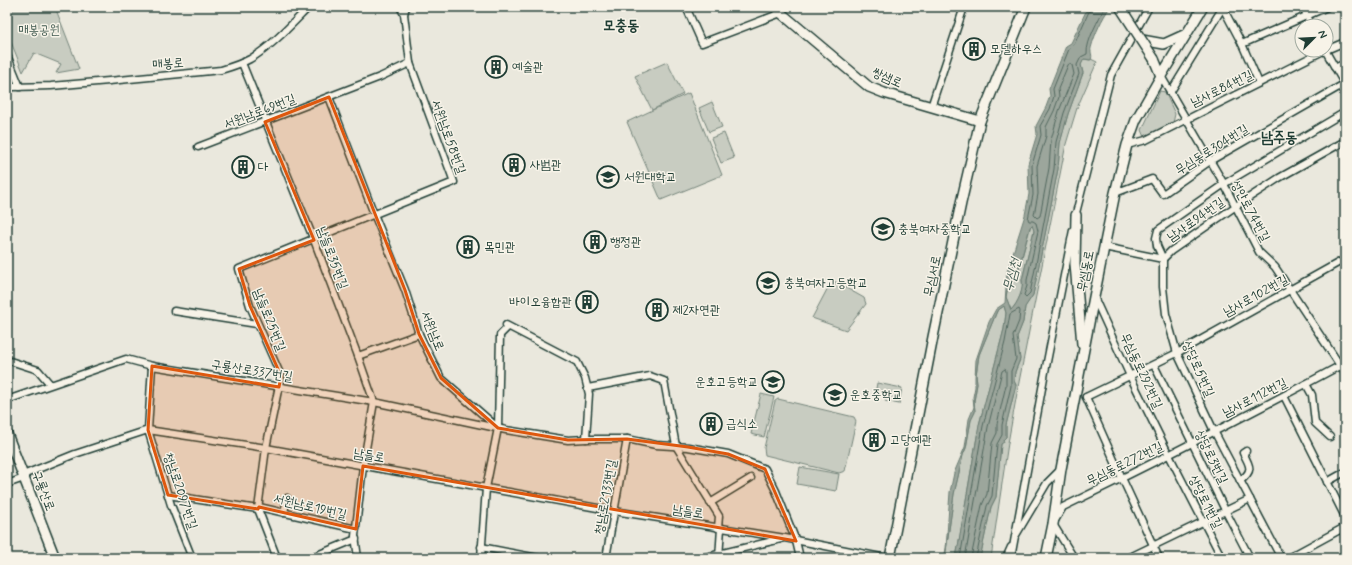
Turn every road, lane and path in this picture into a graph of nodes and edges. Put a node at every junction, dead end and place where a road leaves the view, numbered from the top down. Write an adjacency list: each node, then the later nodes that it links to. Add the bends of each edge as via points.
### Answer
1 (308, 7): 25 (street, 매봉로, via 265,48)
2 (400, 7): 14 (street)
3 (406, 7): 14 (street)
4 (686, 7): 13 (street, 쌍샘로, via 702,43)
5 (964, 7): 36 (street)
6 (1026, 7): 39 (street, 무심서로)
7 (1120, 7): 18 (street, bridge)
8 (1149, 7): 49 (street, via 1111,75)
9 (1203, 7): 17 (street, 무심동로)
10 (1303, 7): 15 (street)
11 (1327, 7): 15 (street)
12 (1223, 8): 20 (street); 34 (street)
13 (779, 10): 36 (street, 쌍샘로, via 869,87)
14 (404, 14): 26 (street)
15 (1307, 15): 16 (street); 20 (street)
16 (1308, 18)
17 (1186, 34): 18 (street, via 1164,44); 29 (street, 무심동로)
18 (1142, 40): 29 (street, bridge)
19 (1345, 42): 21 (street, 남사로84번길)
20 (1242, 44): 30 (street)
21 (1334, 46)
22 (7, 55): 32 (street)
23 (1309, 58): 30 (street, 남사로84번길)
24 (1329, 58): 28 (street)
25 (242, 63): 32 (street, 매봉로, via 221,70 192,74); 40 (street, 남들로35번길)
26 (410, 63): 35 (street, 서원남로69번길); 48 (street, 서원남로58번길, via 454,182)
27 (1345, 63): 28 (street)
28 (1335, 68): 31 (street)
29 (1161, 76): 34 (street, 성안로74번길); 42 (street, 무심동로, via 1136,120)
30 (1259, 83): 38 (street, 남사로84번길)
31 (1345, 85): 44 (street, 무심동로304번길)
32 (20, 87): 33 (street, 매봉로)
33 (7, 90)
34 (1170, 93): 38 (street, 성안로74번길)
35 (329, 97): 40 (street, 서원남로69번길); 48 (street, 서원남로)
36 (931, 107): 39 (street, 쌍샘로)
37 (1345, 112): 45 (street)
38 (1186, 119): 42 (street, 남사로84번길, via 1146,140); 44 (street, 성안로74번길)
39 (980, 121): 131 (street, 무심서로, via 933,337)
40 (265, 122): 43 (street, 서원남로69번길); 50 (street, 남들로35번길)
41 (1345, 141): 47 (street, 남사로94번길, via 1279,178)
42 (1127, 146): 46 (street, 무심동로)
43 (198, 147)
44 (1210, 161): 45 (street, 성안로74번길); 46 (street, 무심동로304번길, via 1163,194 1152,178)
45 (1224, 184): 47 (street, 성안로74번길); 52 (street, 상당로5번길, via 1158,230 1157,246)
46 (1115, 193): 51 (street, 무심동로)
47 (1236, 206): 52 (street, 남사로94번길); 54 (street, 성안로74번길, via 1260,252 1276,267)
48 (374, 214): 50 (street); 58 (street, 서원남로, via 405,290)
49 (1076, 215): 61 (street, via 1075,270); 115 (street)
50 (314, 240): 57 (street, 남들로25번길, via 239,269); 60 (street, 남들로35번길)
51 (1104, 247): 52 (street); 55 (street, 무심동로)
52 (1163, 259): 59 (street, 상당로5번길, via 1166,314)
53 (1345, 259): 54 (street, 남사로102번길)
54 (1290, 290): 59 (street, 남사로102번길); 63 (street, 성안로74번길)
55 (1094, 297): 61 (street, 무심동로); 67 (street, 무심동로292번길)
56 (174, 311): 57 (street)
57 (258, 324): 70 (street, 남들로25번길, via 281,376)
58 (419, 334): 60 (street); 77 (street, 서원남로, via 440,378)
59 (1177, 353): 64 (street, 남사로102번길); 79 (street, 상당로5번길)
60 (358, 356): 76 (street, 남들로35번길)
61 (1083, 356): 72 (street, 무심동로)
62 (7, 360): 68 (street, via 38,370)
63 (1342, 364): 66 (street, 성안로74번길); 69 (street, 남사로112번길)
64 (1154, 365): 67 (street, 남사로102번길); 84 (street, 상당로3번길)
65 (152, 366): 68 (street, 구룡산로337번길, via 126,359); 70 (street, 구룡산로337번길); 78 (street)
66 (1345, 373)
67 (1130, 376): 74 (street, 남사로102번길); 88 (street, 무심동로292번길)
68 (50, 384): 75 (street, 구룡산로337번길)
69 (1306, 384): 73 (street, 남사로112번길); 81 (street, 남사로112번길, via 1312,395 1315,423)
70 (279, 387): 76 (street, 구룡산로337번길); 86 (street, 남들로25번길)
71 (588, 388): 77 (street, via 577,362 506,325 508,327 500,335); 82 (street); 85 (street, via 650,376 664,381)
72 (1075, 395): 74 (street); 90 (street, 무심동로)
73 (1284, 396): 79 (street, 남사로112번길); 96 (street)
74 (1086, 397): 94 (street)
75 (7, 400)
76 (374, 402): 77 (street, 구룡산로337번길); 89 (street, 남들로35번길)
77 (498, 428): 82 (street, 구룡산로337번길, via 568,440); 98 (street)
78 (148, 430): 86 (street, 남들로); 92 (street, 남들로, via 75,454); 99 (street, 청남로2097번길)
79 (1214, 431): 84 (street, 무심동로272번길); 95 (street, 상당로5번길)
80 (7, 434): 92 (street, 구룡산로)
81 (1330, 437)
82 (586, 438): 83 (street, 구룡산로337번길)
83 (627, 439): 85 (street, 구룡산로337번길); 105 (street, 청남로2133번길)
84 (1192, 443): 88 (street, 무심동로272번길); 104 (street, 상당로3번길)
85 (676, 446): 102 (street, 남들로); 116 (street, 구룡산로337번길, via 728,454 764,469 776,491)
86 (266, 448): 89 (street, 남들로); 103 (street, 남들로25번길)
87 (1246, 451): 95 (street, via 1243,453 1250,471)
88 (1169, 455): 94 (street, 무심동로272번길); 108 (street, 상당로1번길)
89 (363, 466): 98 (street, 남들로); 112 (street, 남들로35번길)
90 (1061, 469): 109 (street, 무심동로); 115 (street, via 1047,483)
91 (1345, 472): 96 (street)
92 (23, 477): 97 (street, 남들로); 120 (street, 구룡산로)
93 (751, 478): 102 (street)
94 (1122, 478): 109 (street, 무심동로272번길, via 1062,507); 117 (street)
95 (1240, 481): 101 (street, 상당로5번길)
96 (1327, 482): 107 (street)
97 (7, 484)
98 (486, 488): 105 (street, 남들로); 118 (street)
99 (168, 494): 103 (street, 서원남로19번길); 121 (street, 청남로2097번길)
100 (288, 498): 106 (street)
101 (1250, 499): 104 (street); 140 (street, 상당로5번길)
102 (710, 502): 111 (street, 남들로, via 719,516)
103 (259, 508): 106 (street, 서원남로19번길); 122 (street)
104 (1225, 510): 108 (street); 139 (street, 상당로3번길)
105 (614, 511): 111 (street, 남들로); 127 (street, 청남로2133번길)
106 (284, 512): 112 (street, 서원남로19번길)
107 (1345, 517)
108 (1202, 521): 117 (street); 138 (street, 상당로1번길)
109 (1053, 524): 134 (street, 무심동로); 135 (street)
110 (1345, 527): 141 (street)
111 (720, 528): 113 (street, 남들로); 119 (street)
112 (356, 529): 114 (street, 남들로35번길)
113 (785, 538): 116 (street, 남들로); 119 (street)
114 (356, 539): 123 (street); 124 (street, 남들로35번길)
115 (1014, 539): 132 (street); 133 (street)
116 (796, 541): 129 (street, 구룡산로337번길); 130 (street, 남들로)
117 (1154, 546): 136 (street); 137 (street)
118 (481, 547): 125 (street); 126 (street)
119 (719, 556): 128 (street)
120 (55, 558)
121 (192, 558)
122 (277, 558)
123 (310, 558)
124 (358, 558)
125 (481, 558)
126 (538, 558)
127 (606, 558)
128 (702, 558)
129 (800, 558)
130 (886, 558)
131 (890, 558)
132 (1006, 558)
133 (1011, 558)
134 (1046, 558)
135 (1074, 558)
136 (1128, 558)
137 (1160, 558)
138 (1222, 558)
139 (1250, 558)
140 (1280, 558)
141 (1288, 558)

